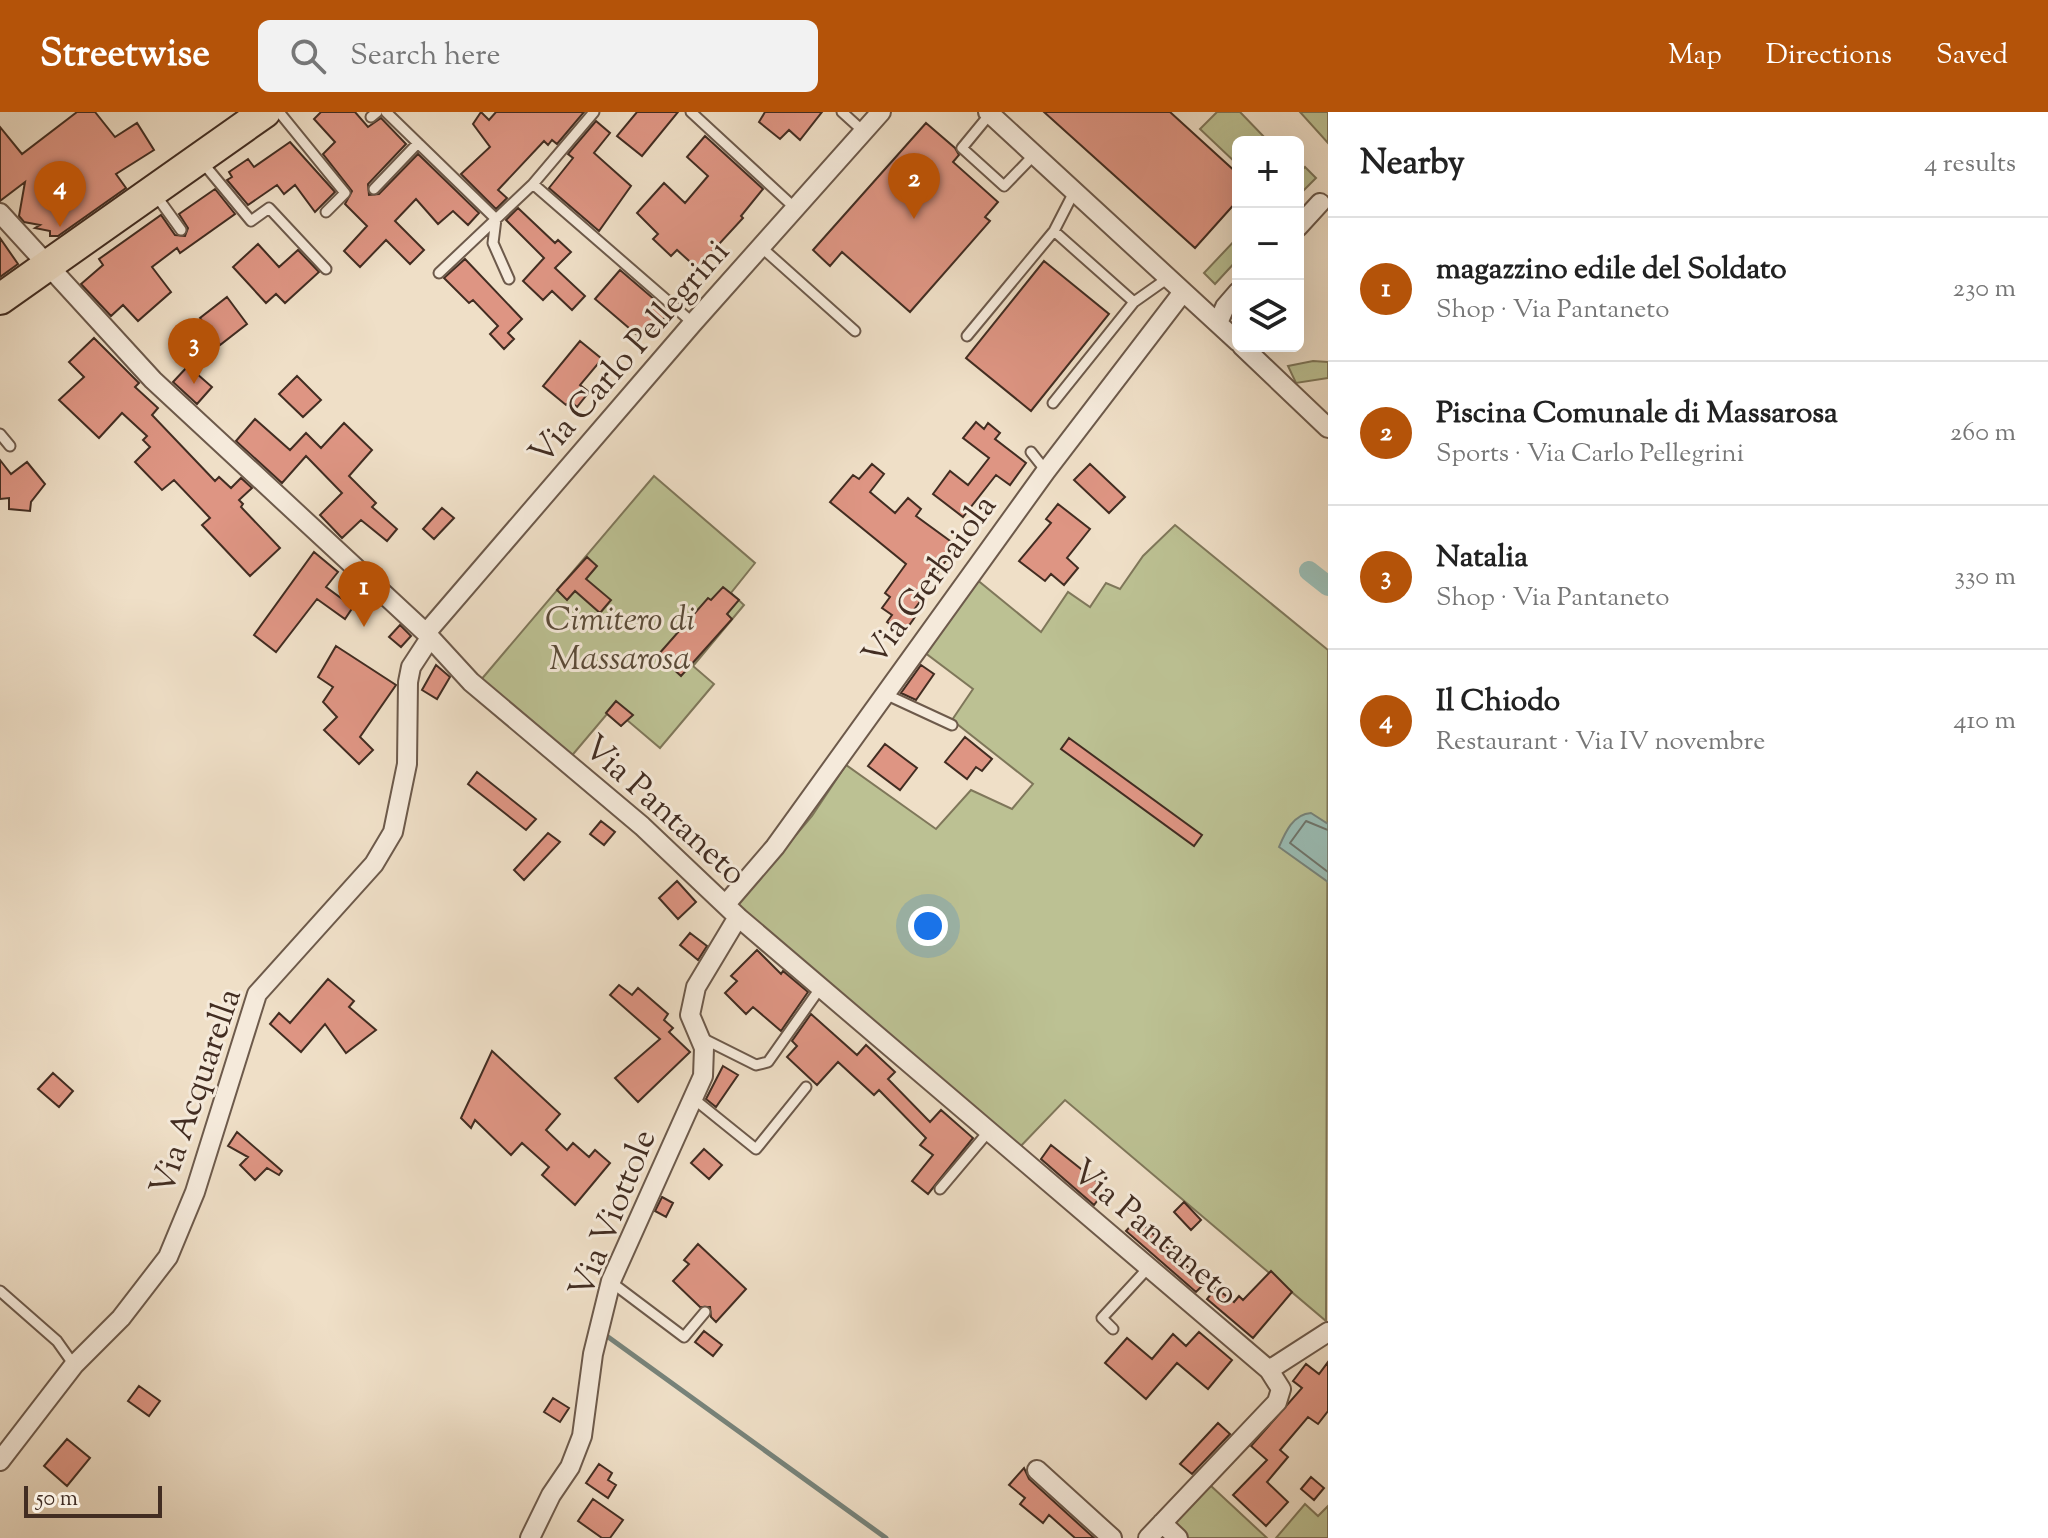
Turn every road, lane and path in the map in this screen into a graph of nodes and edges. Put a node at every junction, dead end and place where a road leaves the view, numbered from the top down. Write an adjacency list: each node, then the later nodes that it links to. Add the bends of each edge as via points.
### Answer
1 (265, 112): 12 (main road)
2 (279, 112): 19 (lane, via 345,193)
3 (386, 112): 10 (lane)
4 (594, 112): 13 (lane)
5 (691, 112): 18 (lane)
6 (842, 112): 9 (lane)
7 (881, 112): 9 (street, Via Carlo Pellegrini)
8 (989, 113): 11 (street); 11 (lane, via 962,148 1004,186)
9 (863, 131): 18 (street, Via Carlo Pellegrini)
10 (418, 143): 14 (lane); 21 (lane)
11 (1034, 155): 16 (street)
12 (199, 157): 15 (main road); 27 (lane, via 251,221 269,208)
13 (533, 184): 21 (lane); 35 (lane)
14 (374, 189)
15 (153, 192): 23 (lane); 26 (main road)
16 (1074, 192): 24 (lane); 29 (street)
17 (1320, 203): 22 (street)
18 (796, 209): 25 (street, Via Carlo Pellegrini)
19 (326, 212)
20 (0, 213): 26 (street, Via Pantaneto)
21 (496, 219): 28 (lane); 30 (lane, via 493,243)
22 (1304, 220)
23 (181, 230)
24 (1054, 231): 34 (lane); 38 (lane)
25 (761, 247): 35 (street, Via Carlo Pellegrini); 37 (lane)
26 (47, 267): 32 (main road); 47 (street, Via Pantaneto, via 153,380)
27 (326, 269)
28 (439, 273)
29 (1168, 278): 31 (street); 34 (lane)
30 (509, 279)
31 (1183, 292): 36 (street); 46 (street, Via Gerbaiola)
32 (0, 299)
33 (1232, 299): 36 (street)
34 (1134, 302): 41 (lane)
35 (693, 323): 47 (street, Via Carlo Pellegrini)
36 (1218, 323): 39 (street)
37 (855, 331)
38 (967, 336)
39 (1232, 336)
40 (1248, 352): 42 (street)
41 (1053, 403)
42 (1328, 428)
43 (0, 434): 44 (lane)
44 (10, 446)
45 (1031, 452): 46 (lane)
46 (1046, 471): 48 (street, Via Gerbaiola)
47 (428, 635): 50 (street, Via Pantaneto, via 471,682 642,826); 63 (street, Via Acquarella, via 408,682 407,764 393,832 374,864 257,994 195,1192 168,1257 121,1318)
48 (885, 694): 49 (lane); 50 (street, Via Gerbaiola)
49 (952, 725)
50 (732, 911): 51 (street, Via Pantaneto); 52 (street, Via Viottole, via 696,987 690,1015)
51 (821, 987): 52 (lane, via 768,1062 756,1065); 55 (street, Via Pantaneto)
52 (699, 1036): 54 (street, Via Viottole, via 703,1076)
53 (806, 1087): 54 (lane, via 756,1149)
54 (694, 1099): 58 (street, Via Viottole)
55 (989, 1131): 56 (lane); 57 (street, Via Pantaneto)
56 (940, 1189)
57 (1149, 1267): 61 (lane, via 1102,1318); 64 (street, Via Pantaneto)
58 (611, 1281): 60 (lane, via 684,1337); 68 (street, Via Viottole, via 593,1354 582,1436)
59 (0, 1291): 63 (lane, via 57,1341)
60 (705, 1312)
61 (1113, 1329)
62 (1328, 1332): 64 (street)
63 (74, 1365): 65 (street, Via Acquarella)
64 (1269, 1370): 67 (street, via 1281,1389 1277,1402)
65 (0, 1461)
66 (1037, 1470): 69 (street)
67 (1162, 1523): 70 (street); 71 (street)
68 (530, 1538)
69 (1112, 1538)
70 (1148, 1538)
71 (1178, 1538)

